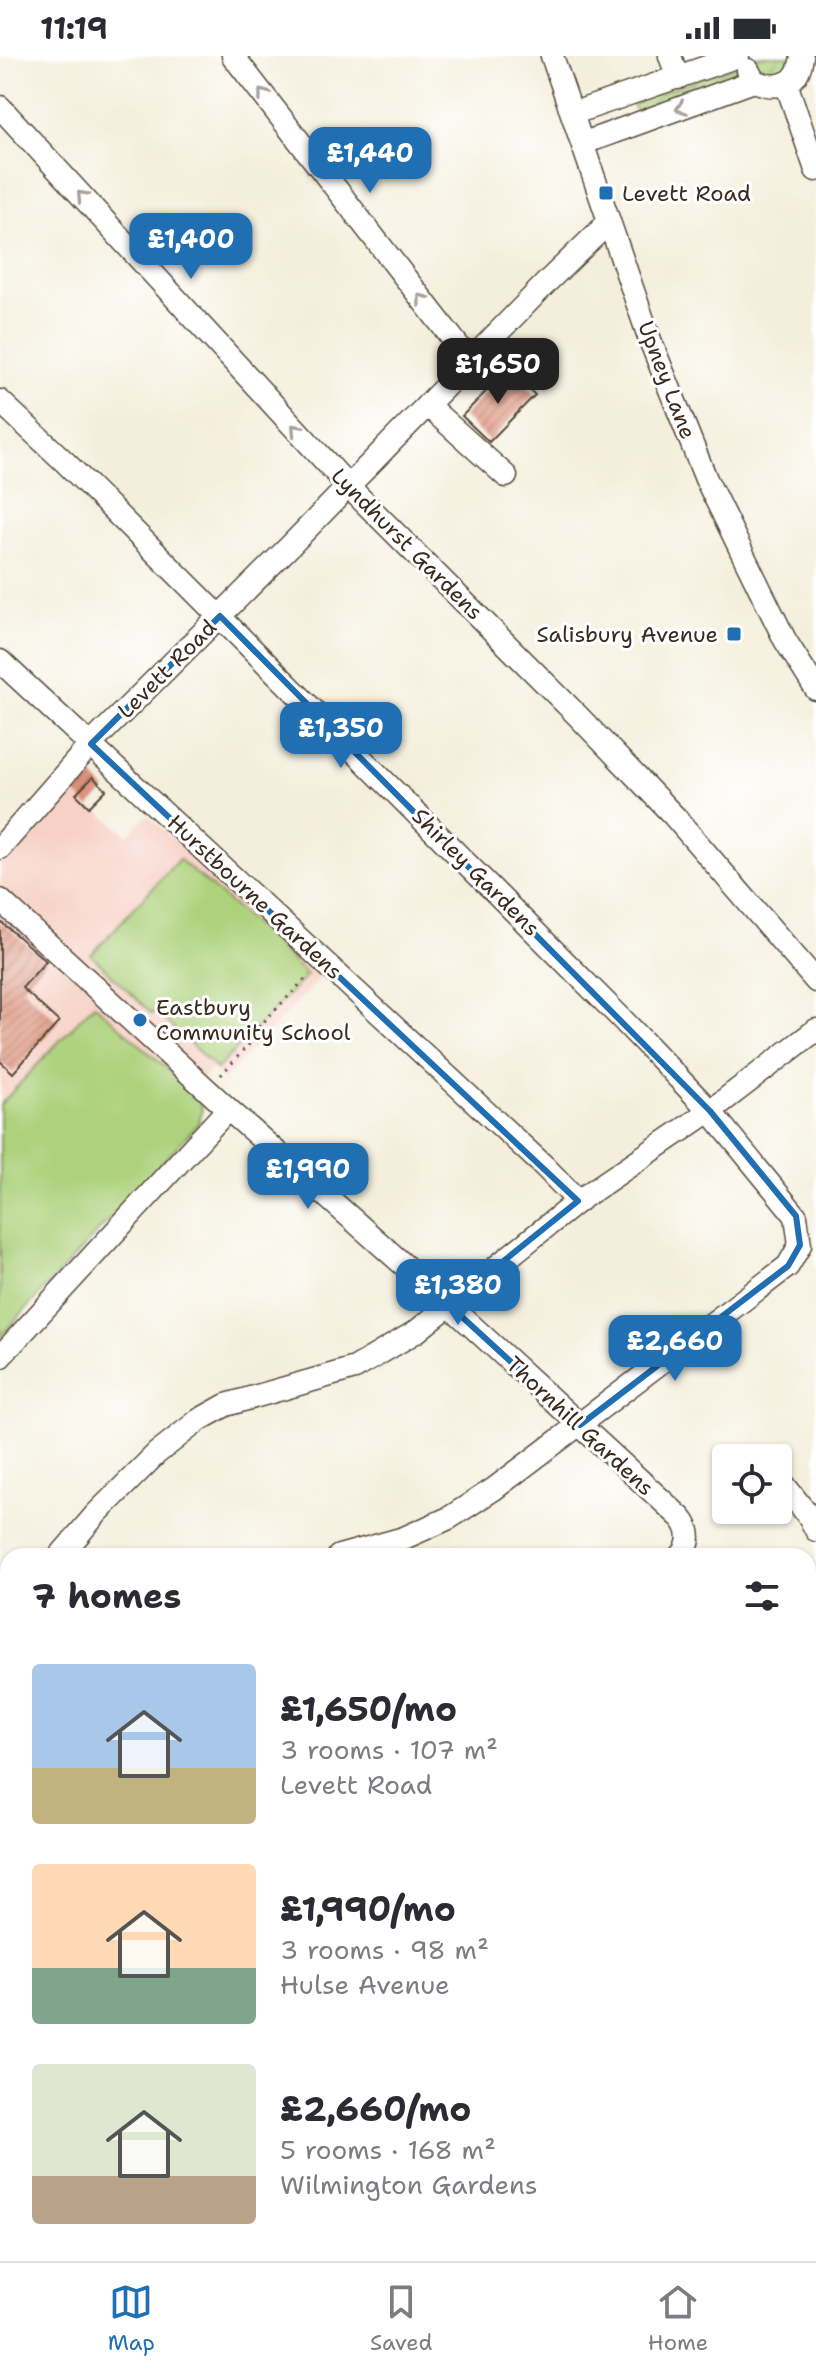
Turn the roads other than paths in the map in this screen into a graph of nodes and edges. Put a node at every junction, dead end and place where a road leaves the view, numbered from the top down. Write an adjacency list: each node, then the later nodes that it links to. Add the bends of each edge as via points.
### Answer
1 (233, 56): 15 (street, one-way to 1)
2 (552, 56): 11 (street, Upney Lane)
3 (670, 56): 7 (street)
4 (738, 56): 7 (street)
5 (745, 56): 8 (street)
6 (802, 56): 9 (street, via 797,74)
7 (678, 78): 11 (street)
8 (754, 81): 9 (street); 12 (street, one-way to 12)
9 (786, 83): 13 (street)
10 (0, 107): 19 (street, Lyndhurst Gardens, one-way to 10)
11 (574, 113): 12 (street, Upney Lane)
12 (584, 143): 14 (street, Upney Lane)
13 (816, 170)
14 (609, 222): 15 (street, Levett Road); 22 (street, Upney Lane, via 706,479 785,640)
15 (470, 361): 17 (street, Levett Road)
16 (0, 401): 20 (street, Shirley Gardens)
17 (427, 405): 18 (street); 19 (street, Levett Road)
18 (506, 476)
19 (349, 487): 20 (street, Levett Road); 26 (street, Lyndhurst Gardens, via 674,816)
20 (220, 616): 23 (street, Levett Road); 29 (street, Shirley Gardens)
21 (0, 661): 23 (street, Hurstbourne Gardens)
22 (816, 689)
23 (91, 744): 24 (street, Levett Road); 30 (street, Hurstbourne Gardens)
24 (0, 848)
25 (0, 900): 28 (street, Thornhill Gardens)
26 (816, 981)
27 (816, 1030): 29 (street)
28 (228, 1109): 31 (street, Thornhill Gardens); 32 (street)
29 (710, 1111): 30 (street); 33 (street, Shirley Gardens, via 796,1216 800,1245 788,1266)
30 (578, 1201): 31 (street)
31 (449, 1305): 33 (street, Thornhill Gardens); 36 (street, via 355,1368 226,1405 199,1420 157,1453)
32 (0, 1357)
33 (580, 1425): 37 (street, Shirley Gardens, via 449,1518); 38 (street, Thornhill Gardens, via 687,1526)
34 (792, 1494): 35 (street)
35 (814, 1521)
36 (67, 1548)
37 (368, 1548)
38 (687, 1548)

